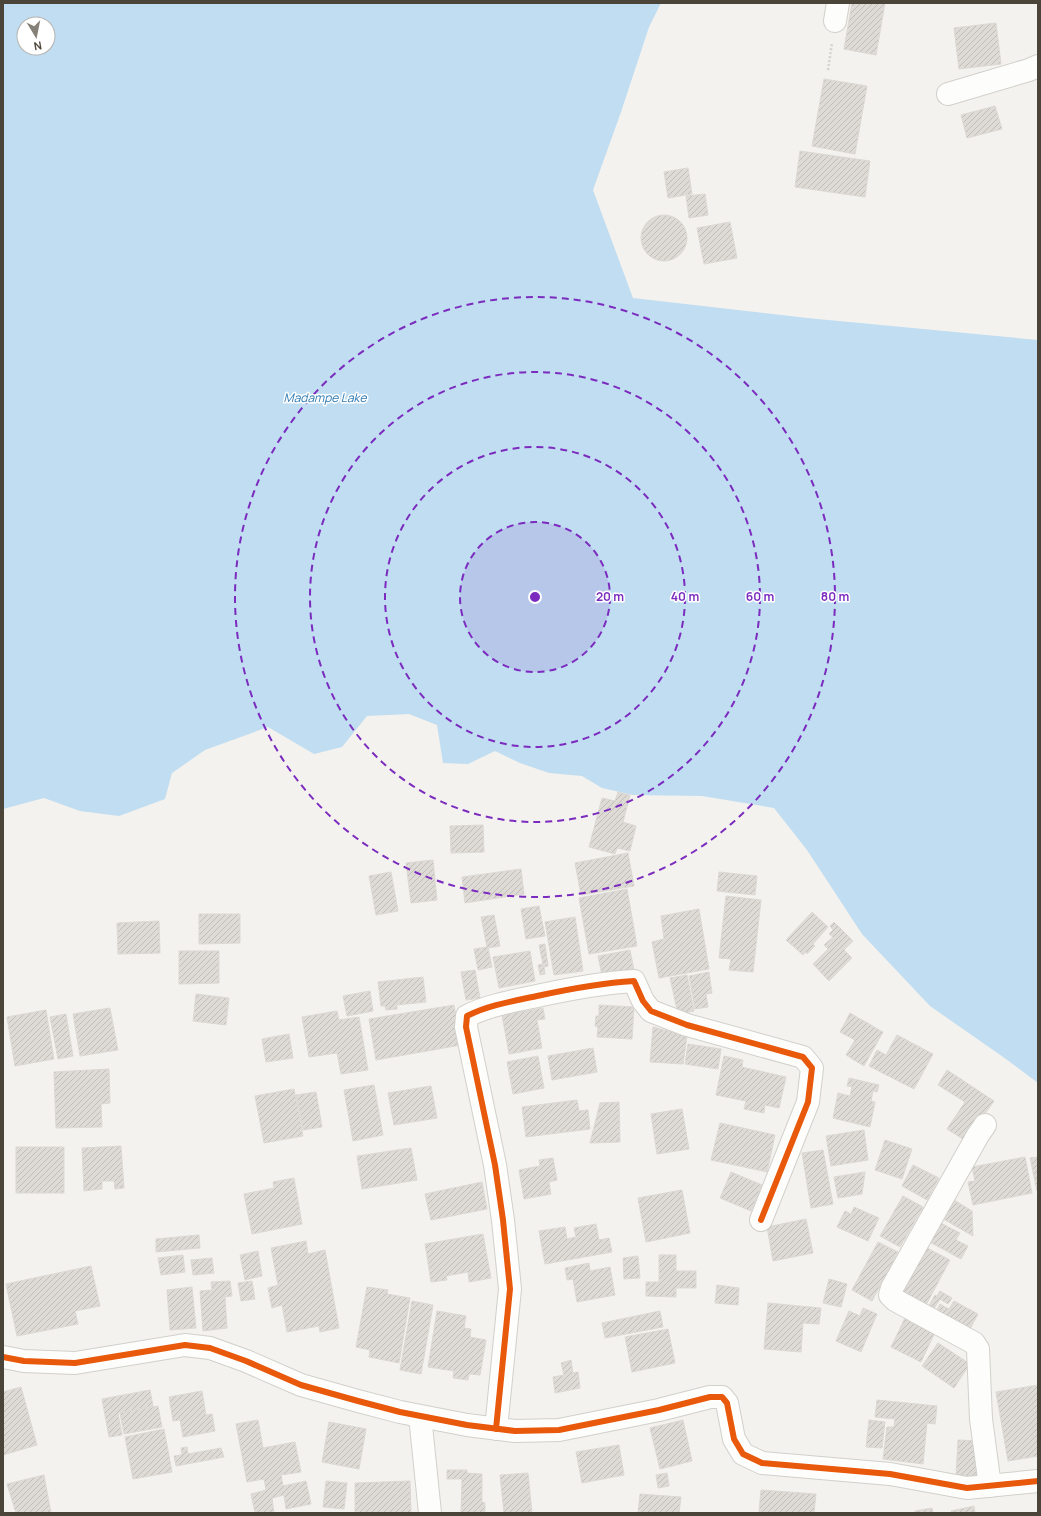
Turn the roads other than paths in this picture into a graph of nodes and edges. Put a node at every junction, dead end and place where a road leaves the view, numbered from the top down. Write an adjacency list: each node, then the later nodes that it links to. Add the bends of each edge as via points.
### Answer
1 (1038, 66): 2 (street)
2 (948, 94)
3 (985, 1125): 9 (street, via 890,1295 974,1343 978,1349 981,1419)
4 (761, 1220): 7 (street, via 808,1102 812,1068 803,1058 687,1025 650,1011 634,981 575,988 510,1001 478,1010 467,1016 466,1027 498,1186 510,1289)
5 (3, 1357): 6 (street, via 24,1361 74,1363 185,1345 210,1348 300,1385)
6 (420, 1416): 7 (street); 10 (street)
7 (496, 1429): 9 (street, via 559,1430 710,1397 722,1397 727,1403 734,1439 743,1454 762,1463 890,1474 967,1488)
8 (1038, 1481): 9 (street)
9 (990, 1486)
10 (430, 1513)

